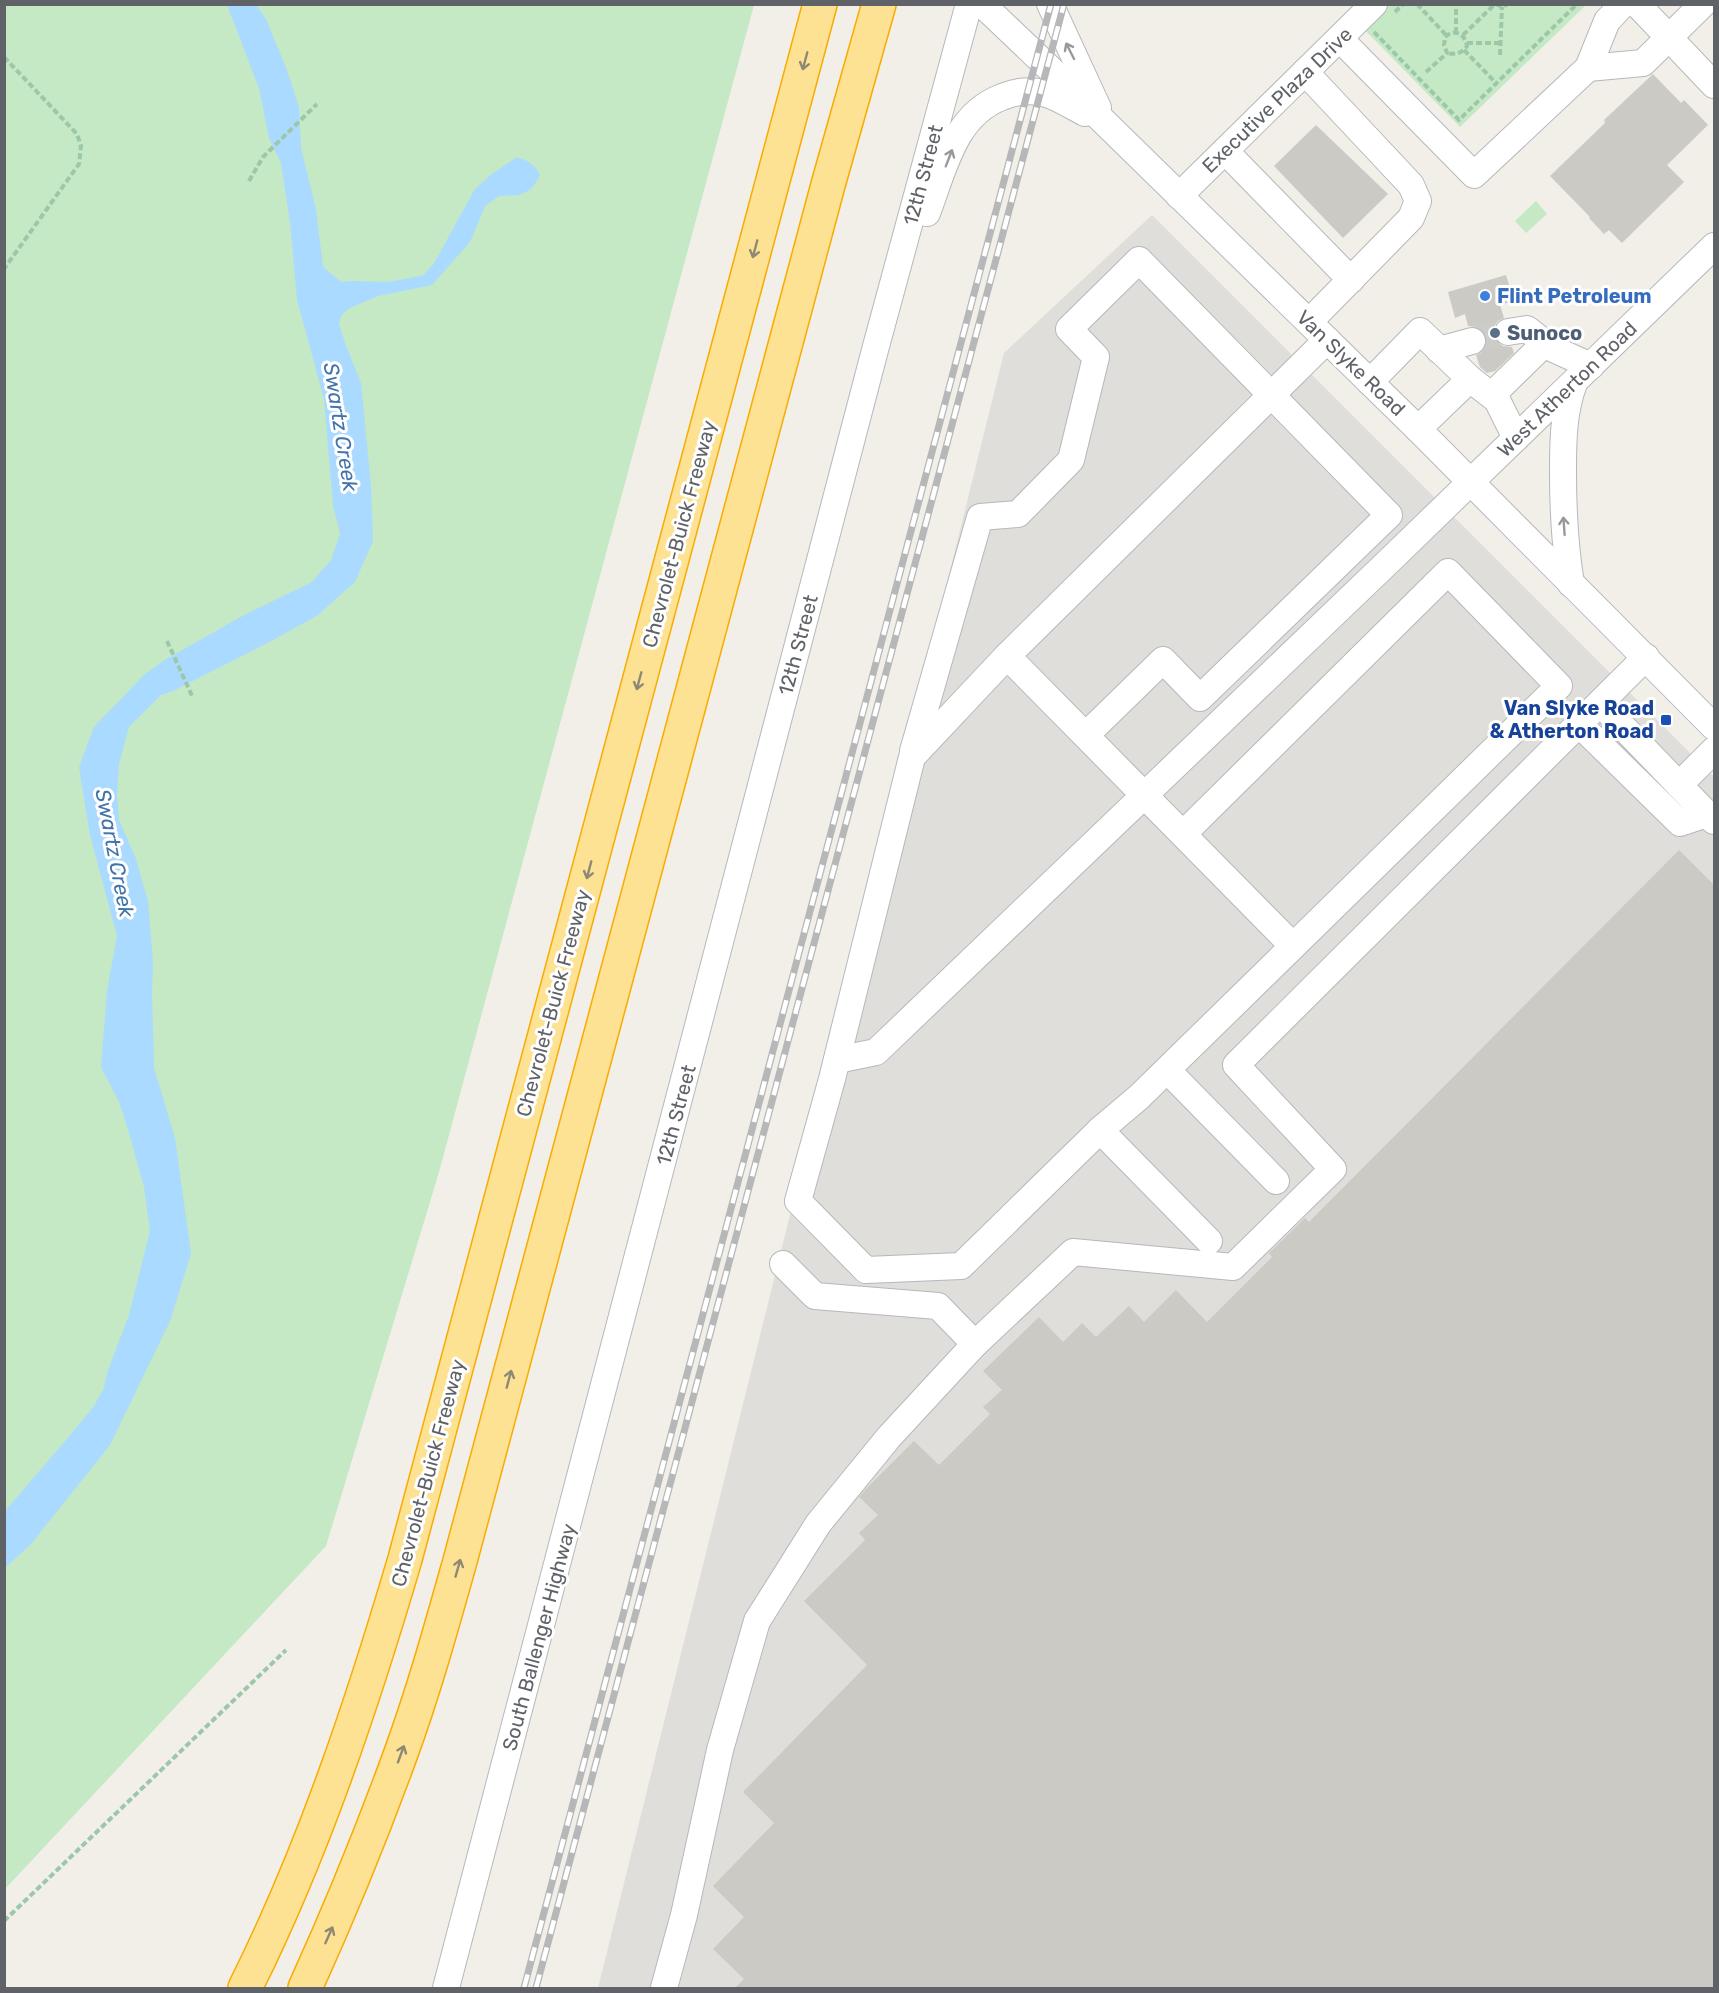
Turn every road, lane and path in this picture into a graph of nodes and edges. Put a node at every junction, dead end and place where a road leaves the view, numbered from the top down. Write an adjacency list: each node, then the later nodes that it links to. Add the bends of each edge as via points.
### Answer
1 (820, 4): 82 (highway, Chevrolet-Buick Freeway, one-way to 82, via 405,1559 346,1746)
2 (879, 4): 83 (highway, one-way to 2, via 402,1752 424,1686)
3 (969, 4): 46 (street, 12th Street)
4 (982, 4): 34 (street, Van Slyke Road)
5 (1050, 4): 34 (street, one-way to 5)
6 (1417, 4): 19 (path)
7 (1456, 4): 17 (path)
8 (1495, 4): 14 (path); 18 (path)
9 (1508, 4): 14 (path)
10 (1577, 4): 16 (path, via 1459,120 1374,32)
11 (1623, 4): 28 (street, via 1607,21)
12 (1637, 4): 20 (street)
13 (1703, 4): 15 (street); 20 (street)
14 (1502, 7): 23 (path)
15 (1714, 16)
16 (1376, 17): 21 (street, Executive Plaza Drive)
17 (1456, 33): 18 (path); 19 (path)
18 (1463, 35): 22 (path)
19 (1447, 36): 25 (path)
20 (1669, 38): 28 (street, via 1643,63); 32 (street)
21 (1340, 39): 28 (street, via 1474,175); 29 (street, Executive Plaza Drive)
22 (1467, 43): 23 (path); 24 (path)
23 (1500, 43): 26 (path)
24 (1464, 50): 25 (path); 31 (path)
25 (1447, 53): 30 (path)
26 (1500, 55)
27 (4, 57): 39 (path, via 65,120 81,146 79,164)
28 (1588, 68)
29 (1305, 72): 35 (street, Executive Plaza Drive); 40 (street, via 1411,185 1418,201 1411,218)
30 (1426, 72)
31 (1496, 83)
32 (1714, 85)
33 (317, 104): 36 (path, via 262,157)
34 (1105, 122): 37 (street, Van Slyke Road); 46 (street, one-way to 34, via 956,139 969,118 987,103 1028,91 1042,92)
35 (1225, 151): 37 (street, Executive Plaza Drive); 40 (street)
36 (249, 181)
37 (1179, 196): 41 (street, Van Slyke Road)
38 (1714, 246): 48 (street, West Atherton Road)
39 (4, 269)
40 (1351, 280): 41 (street)
41 (1309, 322): 43 (street, Van Slyke Road)
42 (1508, 332): 45 (street, via 1527,329)
43 (1327, 340): 50 (street, Van Slyke Road); 51 (street)
44 (1472, 341): 47 (street)
45 (1545, 343): 48 (street); 52 (street)
46 (875, 350): 78 (street, 12th Street)
47 (1439, 350): 49 (street); 50 (street, via 1420,331)
48 (1582, 374): 54 (street, West Atherton Road); 56 (street, one-way to 48, via 1563,516 1563,429 1568,398)
49 (1470, 379): 52 (street); 53 (street)
50 (1370, 382): 53 (street, Van Slyke Road)
51 (1272, 395): 58 (street); 64 (street, via 1389,515 1200,698 1162,660); 66 (street, via 1139,260 1069,329 1096,357 1071,460 1018,514 980,517)
52 (1492, 395): 54 (street)
53 (1418, 429): 55 (street, Van Slyke Road)
54 (1516, 438): 55 (street, West Atherton Road)
55 (1470, 483): 56 (street, Van Slyke Road); 68 (street, West Atherton Road)
56 (1571, 584): 59 (street, Van Slyke Road)
57 (167, 641): 60 (path)
58 (1007, 656): 64 (street); 66 (street)
59 (1646, 657): 61 (street); 63 (street, Van Slyke Road)
60 (193, 698)
61 (1600, 703): 62 (street); 67 (street)
62 (1579, 724): 69 (street, via 1680,823); 79 (street, via 1236,1065 1333,1169 1233,1267 1073,1252)
63 (1714, 727)
64 (1086, 735): 68 (street)
65 (1714, 750): 67 (street)
66 (912, 758): 72 (street)
67 (1679, 785): 69 (street)
68 (1144, 794): 70 (street); 72 (street, West Atherton Road, via 876,1052)
69 (1711, 818)
70 (1183, 834): 71 (street); 71 (street, via 1448,572 1559,686)
71 (1293, 946): 73 (street)
72 (837, 1060): 74 (street, via 798,1201 866,1270 961,1266)
73 (1167, 1070): 74 (street); 75 (street)
74 (1100, 1130): 76 (street)
75 (1276, 1180)
76 (1209, 1241)
77 (783, 1264): 79 (street, via 815,1296 938,1306)
78 (631, 1286): 84 (street, South Ballenger Highway)
79 (975, 1344): 85 (street, via 818,1524 757,1621 720,1750)
80 (286, 1650): 81 (path)
81 (4, 1921)
82 (245, 1989)
83 (305, 1989)
84 (446, 1989)
85 (664, 1989)

